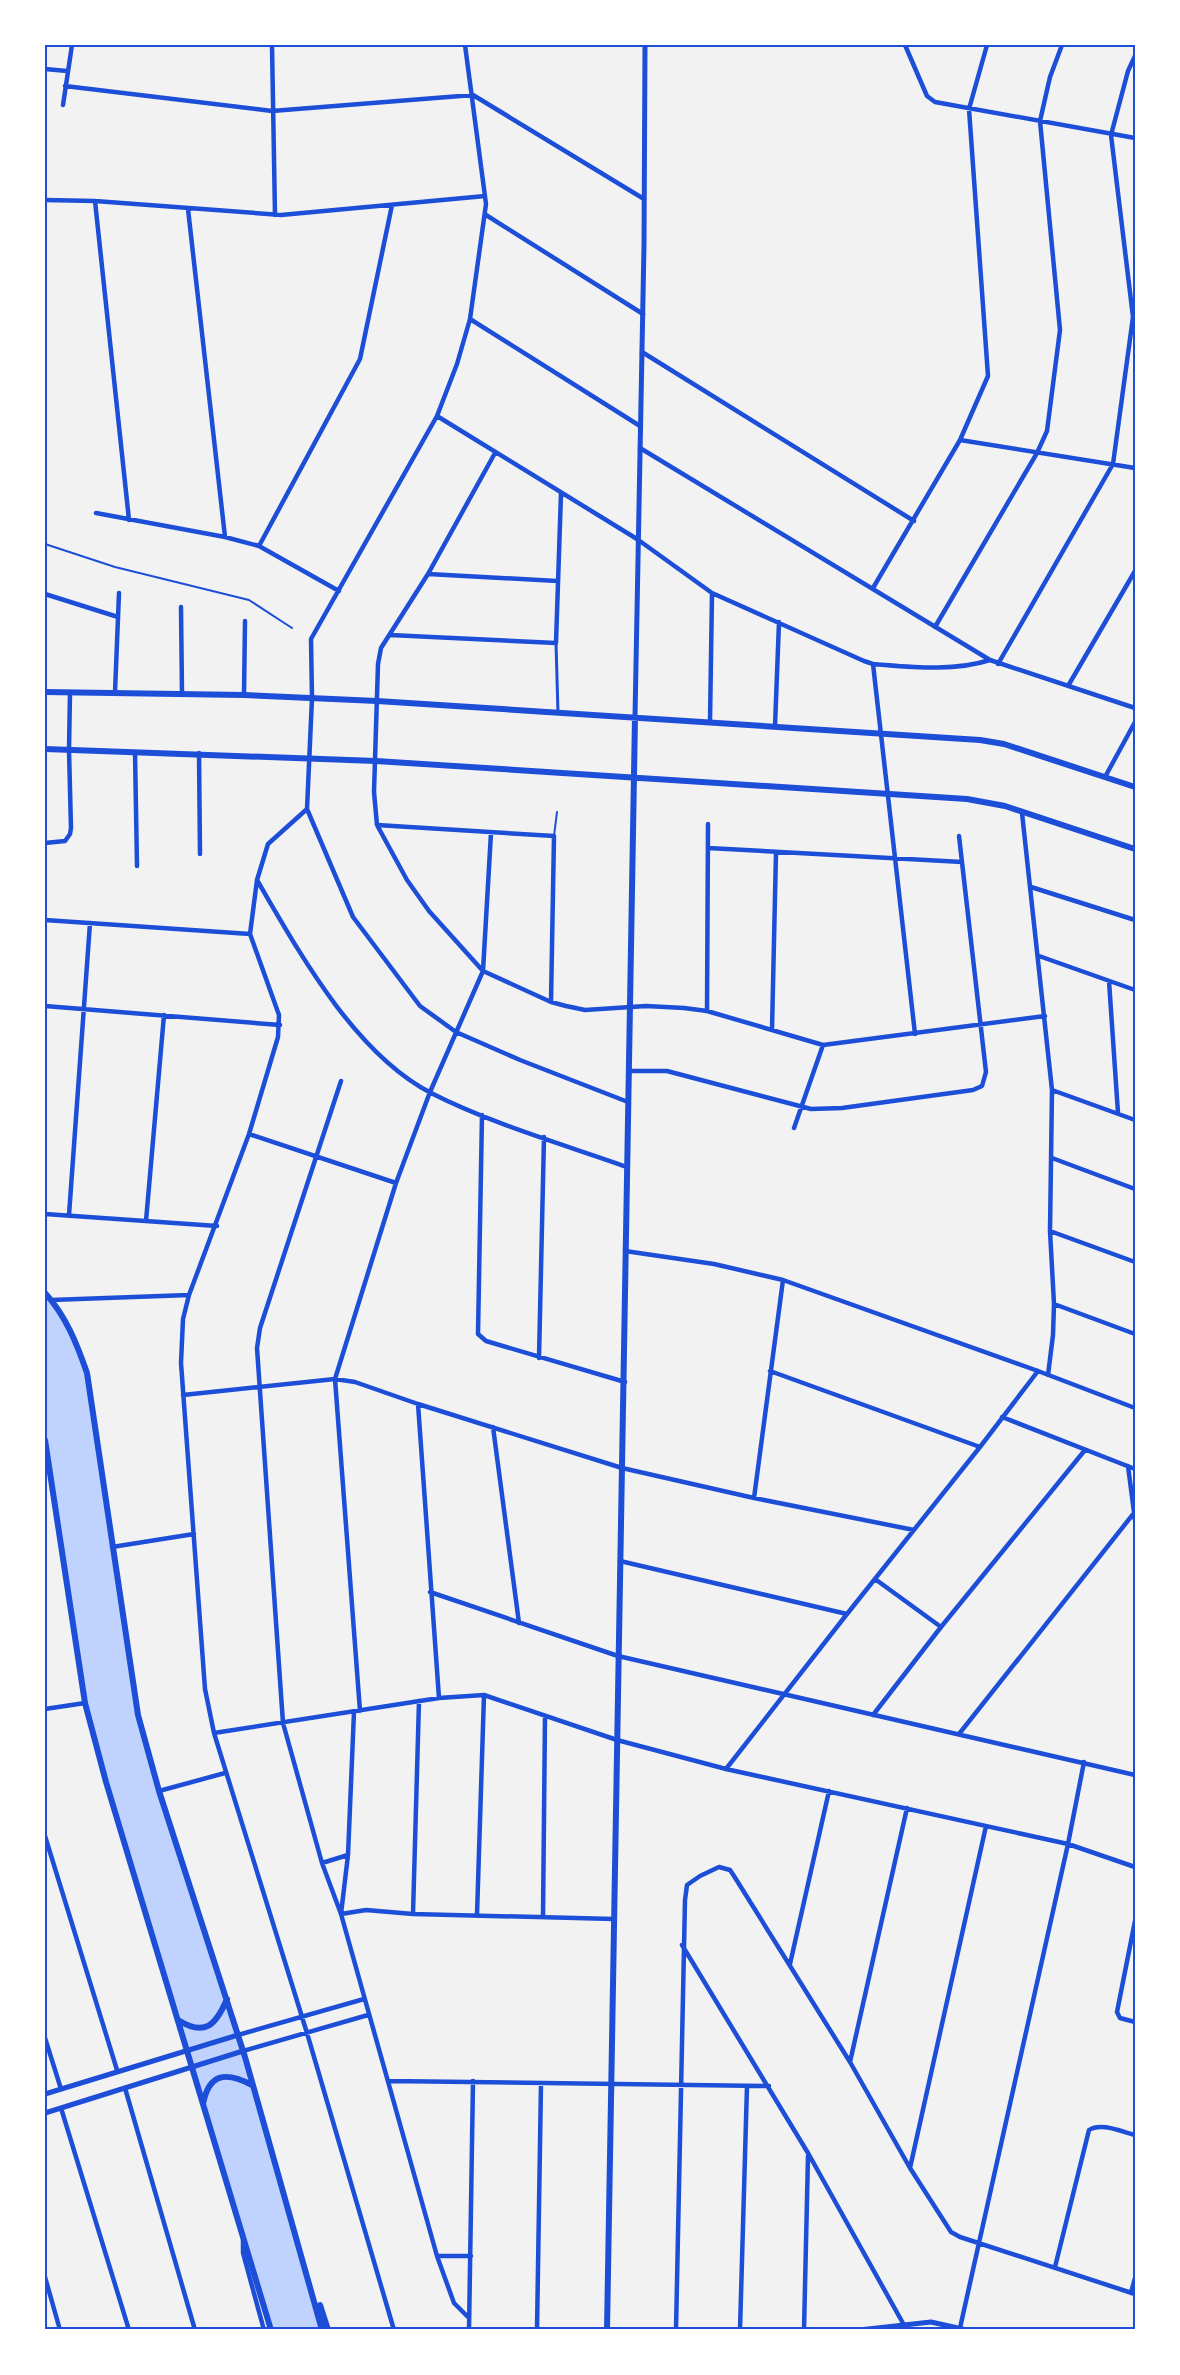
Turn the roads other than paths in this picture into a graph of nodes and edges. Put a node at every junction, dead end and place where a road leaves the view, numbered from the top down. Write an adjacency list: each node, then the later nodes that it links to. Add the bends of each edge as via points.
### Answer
1 (72, 45): 10 (street)
2 (272, 45): 15 (street)
3 (465, 45): 12 (street)
4 (645, 45): 20 (street)
5 (905, 45): 14 (street, via 927,96 935,102)
6 (987, 45): 14 (street)
7 (1062, 45): 16 (street)
8 (1135, 56): 17 (street)
9 (45, 69): 10 (street)
10 (67, 71): 11 (street)
11 (65, 86): 13 (street); 15 (street)
12 (473, 95): 15 (street); 19 (street); 20 (street)
13 (63, 105)
14 (969, 109): 16 (street); 32 (street, via 988,370)
15 (272, 111): 25 (street)
16 (1040, 121): 17 (street); 35 (street, via 1060,330 1047,431)
17 (1111, 135): 18 (street); 36 (street, via 1133,317)
18 (1135, 138)
19 (485, 196): 23 (street); 26 (street)
20 (644, 199): 27 (street)
21 (45, 200): 22 (street)
22 (95, 201): 24 (street); 40 (street)
23 (392, 205): 25 (street); 45 (street, via 360,359)
24 (188, 209): 25 (street); 42 (street)
25 (275, 215)
26 (486, 215): 27 (street); 28 (street)
27 (643, 314): 29 (street)
28 (470, 319): 30 (street, via 458,364); 31 (street)
29 (642, 352): 31 (street); 41 (street)
30 (437, 416): 34 (street); 50 (street)
31 (640, 426): 33 (street)
32 (960, 440): 35 (street); 41 (street)
33 (640, 448): 43 (street); 49 (street)
34 (495, 453): 38 (street); 47 (street)
35 (1037, 453): 36 (street); 58 (street)
36 (1113, 464): 37 (street); 64 (street)
37 (1135, 468)
38 (561, 493): 43 (street); 48 (street)
39 (96, 513): 40 (street)
40 (129, 520): 42 (street)
41 (914, 521): 49 (street)
42 (225, 537): 45 (street)
43 (637, 539): 52 (street); 75 (street)
44 (45, 544): 59 (lane, via 115,567 249,600)
45 (259, 546): 50 (street)
46 (1135, 571): 65 (street)
47 (428, 574): 48 (street); 60 (street)
48 (557, 581): 61 (street)
49 (873, 588): 58 (street)
50 (339, 591): 71 (street, via 311,639)
51 (119, 593): 55 (street)
52 (712, 593): 57 (street); 76 (street)
53 (45, 594): 55 (street)
54 (181, 607): 69 (street)
55 (118, 616): 68 (street)
56 (245, 621): 70 (street)
57 (779, 622): 63 (street); 78 (street)
58 (935, 627): 62 (street)
59 (292, 628)
60 (390, 635): 61 (street); 72 (street, via 379,656)
61 (556, 643): 74 (street)
62 (990, 660): 63 (street, via 947,668); 64 (street)
63 (873, 664): 79 (street)
64 (998, 664): 65 (street)
65 (1068, 686): 73 (street)
66 (45, 692): 67 (main road)
67 (70, 692): 68 (main road); 81 (street)
68 (115, 692): 69 (main road)
69 (182, 694): 70 (main road)
70 (244, 695): 71 (main road)
71 (312, 698): 72 (main road); 84 (street)
72 (377, 701): 74 (main road); 85 (street)
73 (1135, 708)
74 (558, 713): 75 (main road)
75 (635, 717): 76 (main road); 86 (main road)
76 (710, 722): 78 (main road)
77 (1135, 722): 87 (street)
78 (775, 726): 79 (main road)
79 (881, 733): 87 (main road, via 993,742); 89 (street)
80 (45, 749): 81 (main road)
81 (69, 750): 82 (main road); 98 (street, via 71,828 68,838 61,843)
82 (135, 752): 83 (main road); 105 (street)
83 (199, 753): 84 (main road); 102 (street)
84 (310, 757): 85 (main road); 90 (street)
85 (376, 760): 86 (main road); 94 (street)
86 (634, 777): 89 (main road); 118 (main road)
87 (1105, 777): 88 (main road)
88 (1135, 787)
89 (888, 793): 92 (main road, via 987,801); 103 (street)
90 (307, 809): 106 (street, via 268,844); 126 (street, via 343,896 366,935 420,1006)
91 (557, 812): 96 (lane)
92 (1022, 813): 100 (main road); 107 (street)
93 (708, 824): 99 (street)
94 (376, 825): 95 (street); 113 (street, via 407,880)
95 (491, 833): 96 (street); 113 (street)
96 (554, 836): 116 (street)
97 (959, 836): 104 (street)
98 (45, 843)
99 (708, 848): 101 (street); 120 (street)
100 (1135, 849)
101 (776, 852): 103 (street); 125 (street)
102 (200, 854)
103 (896, 859): 104 (street); 127 (street)
104 (962, 862): 124 (street)
105 (137, 866)
106 (256, 880): 111 (street); 132 (street, via 312,971 344,1014 386,1060)
107 (1031, 887): 109 (street); 112 (street)
108 (45, 920): 110 (street)
109 (1135, 920)
110 (90, 923): 111 (street); 119 (street)
111 (250, 934): 123 (street, via 276,1003)
112 (1039, 956): 114 (street); 122 (street)
113 (483, 971): 116 (street); 126 (street)
114 (1109, 981): 115 (street); 135 (street)
115 (1135, 990)
116 (551, 1002): 118 (street, via 585,1010)
117 (45, 1006): 119 (street)
118 (629, 1007): 120 (street); 129 (main road)
119 (83, 1010): 121 (street); 147 (street)
120 (707, 1011): 125 (street)
121 (164, 1016): 123 (street); 148 (street)
122 (1045, 1016): 124 (street); 131 (street)
123 (280, 1025): 139 (street)
124 (981, 1025): 127 (street); 134 (street, via 986,1072 978,1088 842,1108)
125 (772, 1030): 128 (street)
126 (456, 1032): 132 (street); 133 (street)
127 (915, 1034): 128 (street)
128 (823, 1045): 134 (street)
129 (629, 1071): 133 (main road); 134 (street, via 667,1071)
130 (341, 1081): 141 (street)
131 (1052, 1090): 135 (street); 142 (street)
132 (430, 1092): 136 (street); 144 (street)
133 (628, 1102): 143 (main road)
134 (801, 1107): 138 (street)
135 (1118, 1113): 137 (street)
136 (482, 1114): 140 (street); 159 (street, via 478,1334 486,1341)
137 (1135, 1120)
138 (794, 1128)
139 (249, 1134): 141 (street); 149 (street)
140 (544, 1137): 143 (street); 159 (street)
141 (317, 1158): 144 (street); 165 (street, via 260,1328)
142 (1052, 1158): 145 (street); 150 (street)
143 (627, 1167): 151 (main road)
144 (396, 1184): 163 (street)
145 (1135, 1189)
146 (45, 1214): 147 (street)
147 (69, 1215): 148 (street)
148 (146, 1221): 149 (street)
149 (217, 1226): 155 (street)
150 (1050, 1231): 152 (street); 157 (street)
151 (625, 1251): 153 (street, via 714,1264); 164 (main road)
152 (1135, 1262)
153 (783, 1280): 160 (street); 161 (street)
154 (45, 1293): 156 (main road)
155 (189, 1295): 156 (street); 166 (street, via 181,1340)
156 (51, 1300): 182 (main road, via 78,1346 87,1372)
157 (1054, 1304): 158 (street); 162 (street)
158 (1135, 1334)
159 (539, 1358): 164 (street)
160 (770, 1371): 172 (street); 177 (street)
161 (1038, 1371): 162 (street); 169 (street)
162 (1048, 1375): 168 (street)
163 (335, 1379): 165 (street); 167 (street); 196 (street)
164 (625, 1382): 175 (main road)
165 (258, 1387): 166 (street); 199 (street)
166 (183, 1395): 181 (street)
167 (418, 1404): 170 (street); 185 (street)
168 (1135, 1408)
169 (1002, 1417): 172 (street); 173 (street)
170 (493, 1427): 175 (street); 187 (street)
171 (45, 1440): 194 (main road)
172 (980, 1447): 180 (street)
173 (1085, 1450): 174 (street); 188 (street)
174 (1128, 1466): 176 (street); 178 (street)
175 (622, 1468): 177 (street); 183 (main road)
176 (1135, 1469)
177 (754, 1498): 180 (street)
178 (1134, 1513): 179 (street); 201 (street)
179 (1135, 1520)
180 (914, 1530): 184 (street)
181 (194, 1534): 182 (street); 200 (street, via 205,1689)
182 (112, 1547): 207 (main road, via 138,1715)
183 (620, 1561): 186 (street); 189 (main road)
184 (875, 1579): 186 (street); 188 (street)
185 (430, 1592): 187 (street); 192 (street)
186 (847, 1614): 191 (street)
187 (519, 1623): 189 (street)
188 (941, 1627): 197 (street)
189 (618, 1656): 191 (street); 202 (main road)
190 (484, 1695): 192 (street); 198 (street); 218 (street)
191 (785, 1695): 197 (street); 204 (street)
192 (439, 1698): 193 (street)
193 (418, 1701): 196 (street); 217 (street)
194 (85, 1703): 195 (street); 228 (main road)
195 (45, 1709)
196 (357, 1711): 199 (street); 213 (street)
197 (873, 1715): 201 (street)
198 (545, 1716): 202 (street); 219 (street)
199 (283, 1723): 200 (street); 214 (street)
200 (214, 1733): 205 (street)
201 (959, 1734): 203 (street)
202 (617, 1740): 204 (street); 220 (main road)
203 (1084, 1762): 206 (street); 212 (street)
204 (726, 1769): 208 (street)
205 (225, 1773): 207 (street); 227 (street)
206 (1135, 1775)
207 (159, 1791): 224 (main road)
208 (829, 1791): 209 (street); 223 (street)
209 (907, 1808): 210 (street); 235 (street)
210 (986, 1826): 212 (street); 254 (street)
211 (45, 1836): 237 (street)
212 (1068, 1844): 215 (street); 256 (street)
213 (348, 1855): 214 (street); 216 (street)
214 (322, 1863): 216 (street)
215 (1135, 1867)
216 (341, 1914): 217 (street, via 366,1910); 225 (street)
217 (413, 1914): 218 (street)
218 (477, 1915): 219 (street)
219 (543, 1917): 220 (street)
220 (614, 1919): 241 (main road)
221 (1135, 1921): 229 (street, via 1117,2007 1118,2016)
222 (682, 1946): 223 (street, via 687,1885 713,1868 725,1868 734,1876); 242 (street); 245 (street)
223 (790, 1965): 235 (street)
224 (227, 1999): 228 (main road, via 220,2016 210,2026 185,2025); 231 (main road)
225 (364, 1999): 226 (street); 227 (street)
226 (368, 2015): 230 (street); 238 (street)
227 (302, 2017): 230 (street); 231 (street)
228 (178, 2020): 233 (main road)
229 (1135, 2022)
230 (307, 2033): 234 (street); 274 (street)
231 (238, 2035): 233 (street); 234 (main road)
232 (45, 2038): 247 (street)
233 (189, 2049): 236 (main road); 237 (street)
234 (243, 2051): 236 (street); 243 (main road)
235 (850, 2062): 254 (street)
236 (194, 2067): 246 (street); 249 (main road)
237 (117, 2070): 247 (street)
238 (388, 2081): 239 (street); 257 (street)
239 (473, 2081): 240 (street); 258 (street)
240 (541, 2083): 241 (street); 276 (street)
241 (610, 2084): 242 (street); 277 (main road)
242 (680, 2084): 244 (street); 278 (street)
243 (252, 2085): 249 (main road, via 237,2078 220,2077 211,2083); 259 (main road)
244 (747, 2085): 245 (street); 279 (street)
245 (769, 2086): 253 (street)
246 (125, 2088): 250 (street); 269 (street)
247 (61, 2089): 248 (street)
248 (45, 2094)
249 (202, 2106): 255 (main road)
250 (61, 2108): 251 (street); 268 (street)
251 (45, 2113)
252 (1135, 2135): 260 (street, via 1094,2127 1089,2130)
253 (808, 2153): 265 (street); 280 (street)
254 (910, 2168): 256 (street, via 951,2232)
255 (243, 2240): 270 (street); 271 (main road)
256 (977, 2242): 260 (street); 266 (street)
257 (437, 2256): 258 (street); 264 (street, via 454,2303)
258 (471, 2256): 264 (street)
259 (305, 2262): 272 (main road); 273 (main road)
260 (1054, 2266): 263 (street)
261 (45, 2277): 267 (street)
262 (1135, 2277): 263 (street)
263 (1133, 2293)
264 (468, 2317): 275 (street)
265 (904, 2325): 266 (street, via 939,2323); 281 (street)
266 (960, 2328): 282 (street)
267 (60, 2330)
268 (129, 2330)
269 (195, 2330)
270 (264, 2330)
271 (271, 2330)
272 (322, 2330)
273 (328, 2330)
274 (394, 2330)
275 (469, 2330)
276 (537, 2330)
277 (607, 2330)
278 (675, 2330)
279 (740, 2330)
280 (804, 2330)
281 (859, 2330)
282 (967, 2330)

